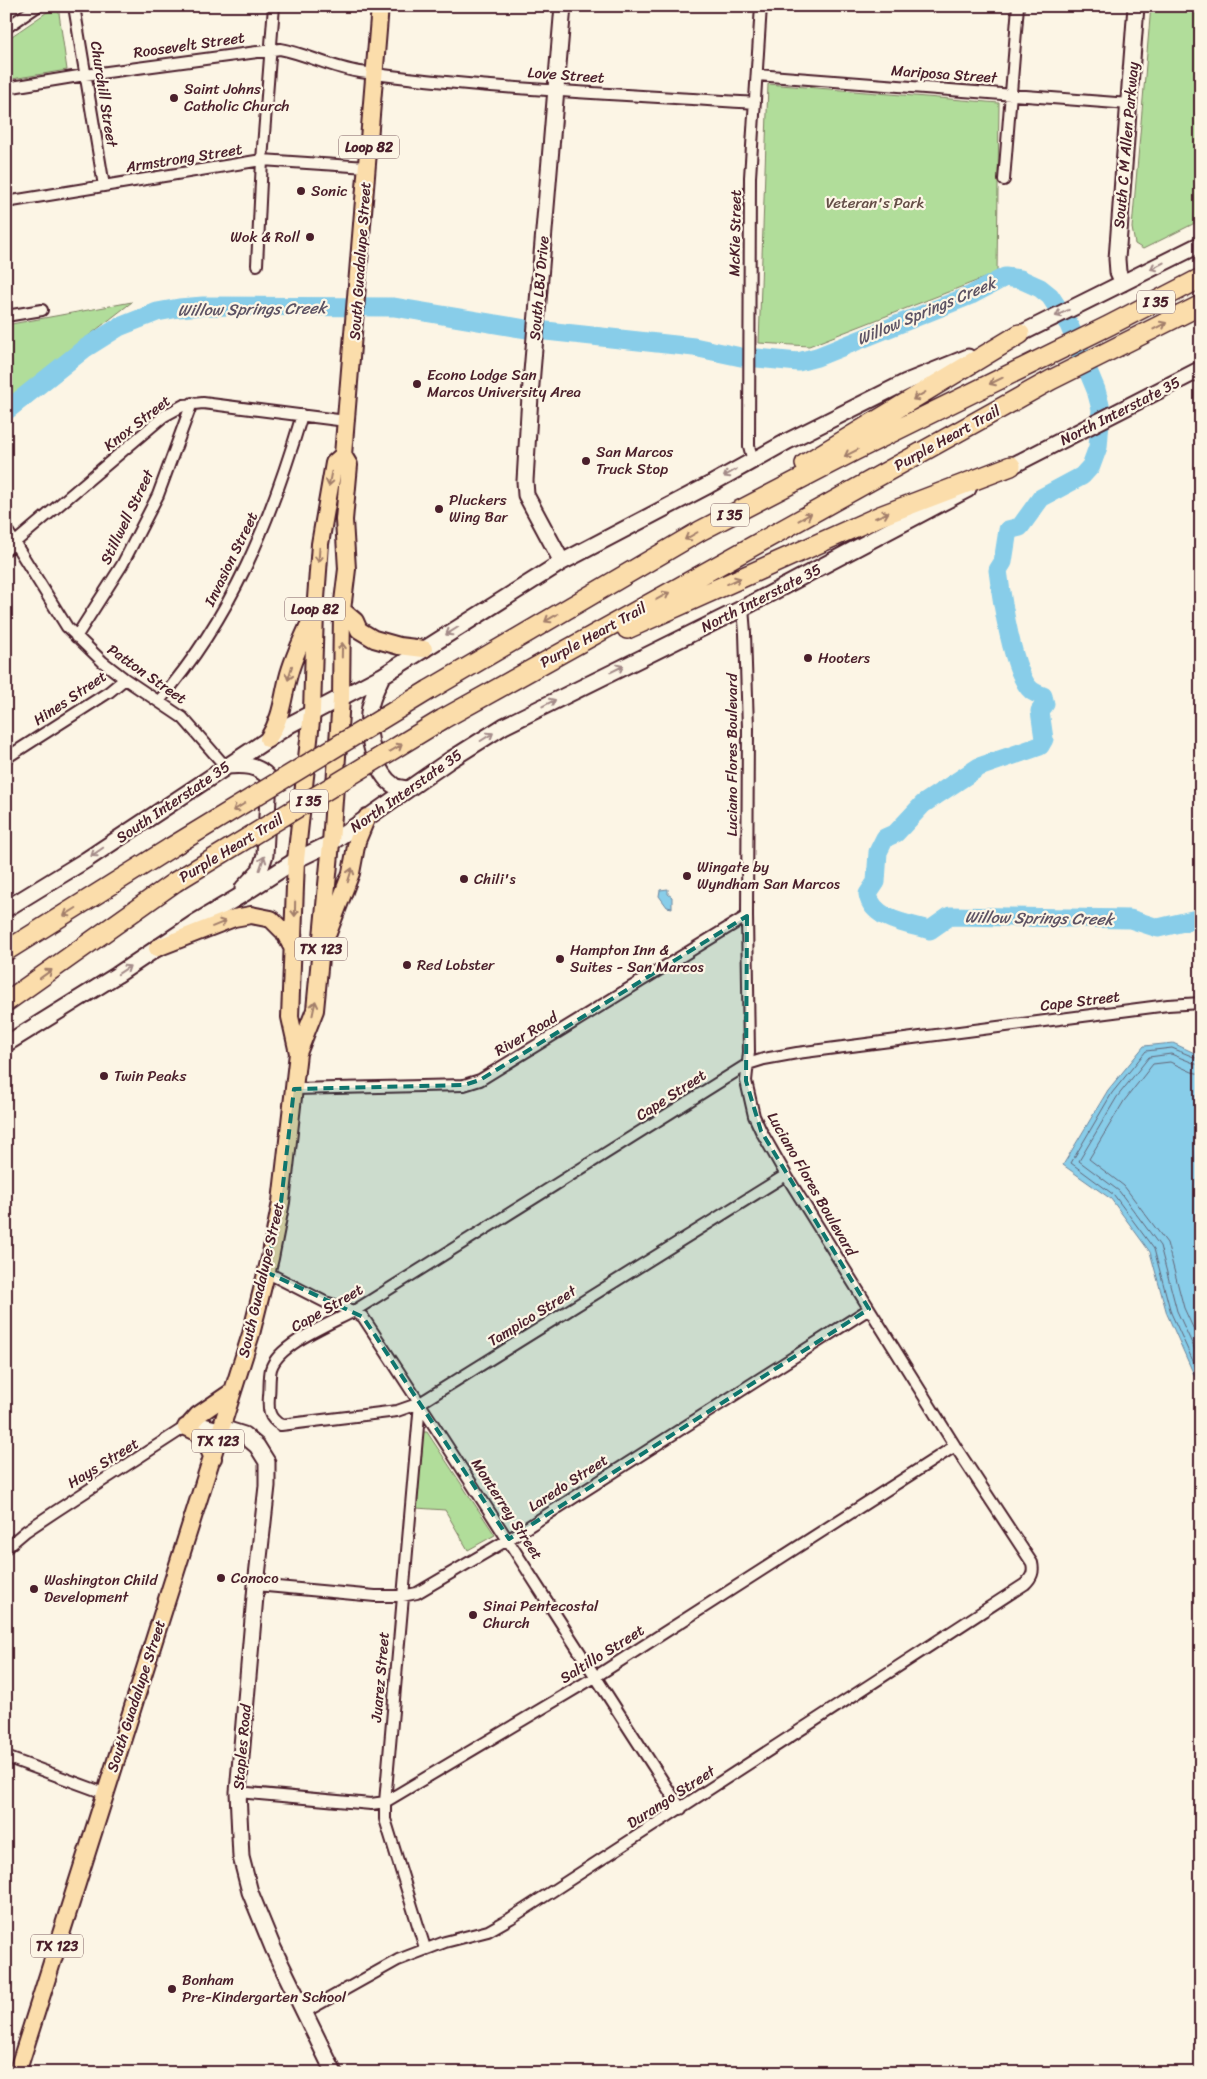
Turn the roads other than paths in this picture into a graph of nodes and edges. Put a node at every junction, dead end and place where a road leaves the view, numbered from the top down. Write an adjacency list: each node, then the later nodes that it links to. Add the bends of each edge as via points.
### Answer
1 (38, 6): 9 (street)
2 (74, 6): 12 (street, Churchill Street)
3 (274, 6): 10 (street)
4 (380, 6): 11 (main road, South Guadalupe Street / Loop 82)
5 (562, 6): 15 (main road, South LBJ Drive)
6 (761, 6): 13 (street, McKie Street)
7 (1018, 6): 16 (street)
8 (1136, 6): 18 (main road, South C M Allen Parkway)
9 (6, 28)
10 (271, 49): 11 (street, Roosevelt Street, via 296,52 338,67); 12 (street, Roosevelt Street); 19 (street)
11 (374, 73): 15 (street, Love Street); 20 (main road, South Guadalupe Street / Loop 82)
12 (85, 75): 14 (street, Roosevelt Street); 22 (street, Churchill Street)
13 (757, 75): 16 (street, Mariposa Street); 17 (street, McKie Street)
14 (6, 88)
15 (556, 90): 17 (street, Love Street); 43 (main road, South LBJ Drive, via 525,481 526,495)
16 (1012, 93): 18 (street, Mariposa Street); 21 (street)
17 (755, 103): 37 (street, McKie Street, via 750,177 749,293 749,446)
18 (1129, 104): 27 (main road, South C M Allen Parkway, via 1117,259)
19 (262, 160): 20 (street, Armstrong Street); 22 (street, Armstrong Street); 25 (street)
20 (367, 167): 35 (main road, South Guadalupe Street / Loop 82)
21 (1004, 180)
22 (104, 186): 23 (street, Armstrong Street)
23 (6, 202)
24 (1201, 244): 27 (main road, one-way to 27)
25 (257, 265)
26 (1201, 278): 39 (highway, Purple Heart Trail / I 35, one-way to 39)
27 (1123, 283): 31 (main road, one-way to 31)
28 (1201, 305): 51 (highway, Purple Heart Trail / I 35, one-way to 28, via 1051,380)
29 (42, 310): 30 (street)
30 (6, 316)
31 (1022, 333): 37 (main road, via 906,382); 39 (highway, one-way to 39, via 811,459)
32 (1201, 370): 38 (main road, North Interstate 35)
33 (192, 403): 34 (street, Knox Street); 41 (street, Knox Street, via 164,416); 47 (street, Stillwell Street, via 158,495 122,564)
34 (302, 415): 35 (street, Knox Street); 53 (street, Invasion Street, via 257,545 200,649)
35 (346, 421): 36 (main road, South Guadalupe Street / Loop 82)
36 (343, 455): 45 (main road, South Guadalupe Street / TX 123, via 348,465 344,520 347,569); 46 (main road, South Guadalupe Street / Loop 82, one-way to 46, via 334,464 330,483 320,544)
37 (753, 460): 43 (main road, one-way to 43)
38 (1019, 462): 44 (main road, North Interstate 35); 51 (highway, one-way to 38, via 880,516)
39 (713, 524): 67 (highway, Purple Heart Trail / I 35, one-way to 67, bridge, via 429,690)
40 (6, 529): 41 (street, Patton Street)
41 (15, 543): 42 (street, Knox Street); 47 (street, Patton Street)
42 (6, 550)
43 (562, 562): 48 (main road, one-way to 48)
44 (743, 608): 58 (main road, North Interstate 35, one-way to 44, via 504,726); 64 (street, Luciano Flores Boulevard, via 748,728)
45 (342, 610): 48 (main road, via 359,630 374,639); 52 (main road, South Guadalupe Street / TX 123, one-way to 45)
46 (315, 612): 54 (main road, South Guadalupe Street / Loop 82); 55 (main road, one-way to 55, via 297,648 280,716)
47 (76, 637): 50 (street, Patton Street)
48 (424, 648): 49 (main road)
49 (382, 676): 52 (main road); 58 (main road, via 369,713 371,749 384,776 394,786)
50 (124, 680): 53 (street, Patton Street); 56 (street, Hines Street)
51 (514, 680): 69 (highway, Purple Heart Trail / I 35, one-way to 51, bridge, via 175,882 443,719)
52 (341, 699): 54 (main road, South Interstate 35); 60 (main road, South Guadalupe Street / TX 123)
53 (159, 701): 57 (street, Patton Street, via 183,718)
54 (312, 712): 55 (main road, South Interstate 35); 61 (main road, South Guadalupe Street / TX 123)
55 (268, 739): 57 (main road, South Interstate 35)
56 (7, 756)
57 (225, 766): 62 (main road, one-way to 57, via 260,870 265,855 269,778 254,767); 63 (main road, South Interstate 35, one-way to 63, via 86,860)
58 (408, 789): 59 (main road, North Interstate 35)
59 (367, 818): 60 (main road, North Interstate 35); 68 (main road, one-way to 59, via 351,873)
60 (331, 843): 61 (main road); 68 (main road, South Guadalupe Street / TX 123)
61 (296, 860): 62 (main road); 66 (main road, South Guadalupe Street / TX 123, one-way to 66)
62 (232, 901): 65 (main road)
63 (6, 909)
64 (747, 916): 73 (street, Luciano Flores Boulevard); 74 (street, River Road, via 480,1080 464,1085)
65 (157, 948): 66 (main road, one-way to 66, via 234,918 251,915 271,919 284,932); 71 (main road, one-way to 65)
66 (294, 950): 72 (main road, South Guadalupe Street / TX 123, via 290,1017)
67 (6, 951)
68 (320, 954): 72 (main road, South Guadalupe Street / TX 123, one-way to 68, via 315,1010)
69 (6, 1002)
70 (1201, 1003): 73 (street, Cape Street, via 796,1053)
71 (6, 1044)
72 (298, 1053): 74 (main road, South Guadalupe Street / TX 123)
73 (748, 1064): 75 (street, Luciano Flores Boulevard, via 746,1081 754,1116); 78 (street, Cape Street)
74 (294, 1089): 76 (main road, South Guadalupe Street / TX 123, via 281,1202)
75 (786, 1175): 77 (street, Luciano Flores Boulevard); 80 (street, Tampico Street)
76 (266, 1272): 78 (street, Monterrey Street, via 326,1302); 79 (main road, South Guadalupe Street / TX 123)
77 (869, 1309): 84 (street, Luciano Flores Boulevard); 86 (street, Laredo Street)
78 (354, 1311): 80 (street, Monterrey Street, via 364,1317); 81 (street, Cape Street, via 278,1356 271,1369 268,1411)
79 (233, 1391): 82 (main road, via 198,1415); 83 (main road, South Guadalupe Street / TX 123)
80 (420, 1404): 81 (street, Tampico Street, via 397,1411 291,1424 281,1425); 86 (street, Monterrey Street); 90 (street, Juarez Street)
81 (273, 1421)
82 (188, 1426): 83 (street, via 202,1423); 85 (main road, via 203,1438); 87 (street, Hays Street, via 65,1504)
83 (222, 1428): 85 (main road, South Guadalupe Street / TX 123); 89 (main road, Staples Road, via 244,1435 257,1446 267,1462)
84 (955, 1446): 88 (street, Luciano Flores Boulevard, via 1032,1562); 91 (street, Saltillo Street)
85 (212, 1458): 94 (main road, South Guadalupe Street / TX 123)
86 (509, 1539): 90 (street, Laredo Street, via 417,1593); 91 (street, Monterrey Street)
87 (6, 1548)
88 (1034, 1571): 96 (street, Durango Street, via 1025,1584)
89 (256, 1585): 90 (street, Laredo Street); 93 (main road, Staples Road)
90 (402, 1596): 95 (street, Juarez Street)
91 (595, 1677): 95 (street, Saltillo Street); 96 (street, Monterrey Street)
92 (6, 1757): 94 (street)
93 (238, 1792): 95 (street, Saltillo Street, via 371,1804); 98 (main road, Staples Road, via 240,1857 250,1892)
94 (104, 1793): 99 (main road, South Guadalupe Street / TX 123)
95 (385, 1802): 97 (street, Juarez Street, via 385,1819)
96 (681, 1809): 97 (street, Durango Street, via 488,1931)
97 (425, 1948): 98 (street, Durango Street)
98 (304, 2012): 100 (main road, Staples Road)
99 (17, 2073)
100 (334, 2073)

